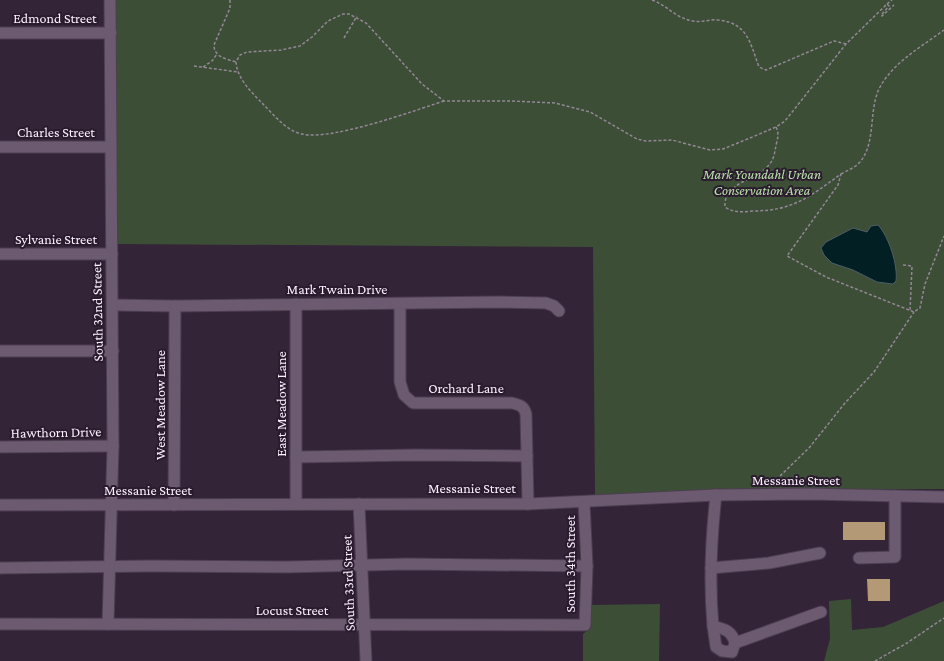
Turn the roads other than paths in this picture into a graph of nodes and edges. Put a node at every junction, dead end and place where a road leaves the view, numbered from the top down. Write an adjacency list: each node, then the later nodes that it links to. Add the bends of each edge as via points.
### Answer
1 (110, 0): 3 (street, South 32nd Street)
2 (0, 33): 3 (street, Edmond Street)
3 (110, 33): 5 (street, South 32nd Street)
4 (0, 147): 5 (street, Charles Street)
5 (111, 147): 7 (street, South 32nd Street)
6 (0, 254): 7 (street, Sylvanie Street)
7 (112, 254): 10 (street, South 32nd Street)
8 (296, 304): 9 (street, Mark Twain Drive); 11 (street, Mark Twain Drive); 18 (street, East Meadow Lane)
9 (400, 304): 12 (street, Mark Twain Drive, via 546,303); 17 (street, Orchard Lane, via 400,382 404,395 413,403 520,405 526,414)
10 (113, 305): 11 (street, Mark Twain Drive); 14 (street, South 32nd Street)
11 (175, 306): 28 (street, West Meadow Lane)
12 (558, 311)
13 (0, 351): 14 (street)
14 (113, 351): 15 (street, South 32nd Street)
15 (113, 446): 16 (street, Hawthorn Drive); 27 (street, South 32nd Street)
16 (0, 447)
17 (527, 456): 18 (street); 25 (street, Orchard Lane)
18 (296, 458): 23 (street, East Meadow Lane)
19 (716, 495): 20 (street, Messanie Street); 22 (street, Messanie Street); 35 (street)
20 (895, 496): 21 (street, Messanie Street); 30 (street, via 895,557)
21 (944, 497)
22 (584, 502): 25 (street, Messanie Street); 32 (street, South 34th Street)
23 (296, 504): 24 (street, Messanie Street); 28 (street, Messanie Street)
24 (359, 504): 25 (street, Messanie Street); 31 (street, South 33rd Street)
25 (528, 504)
26 (0, 505): 27 (street, Messanie Street)
27 (112, 505): 28 (street, Messanie Street); 33 (street, South 32nd Street)
28 (174, 505)
29 (820, 553): 35 (street, via 769,563)
30 (860, 558)
31 (362, 565): 32 (street); 33 (street); 39 (street, South 33rd Street)
32 (587, 566): 40 (street, South 34th Street)
33 (111, 567): 34 (street); 38 (street, South 32nd Street)
34 (0, 568)
35 (711, 568): 41 (street)
36 (820, 612): 42 (street)
37 (0, 624): 38 (street, Locust Street)
38 (108, 624): 39 (street, Locust Street)
39 (364, 624): 40 (street, Locust Street); 43 (street, South 33rd Street)
40 (585, 625)
41 (713, 626): 42 (street, via 731,633); 42 (street, via 716,647 722,651 732,652)
42 (735, 643)
43 (366, 661)

